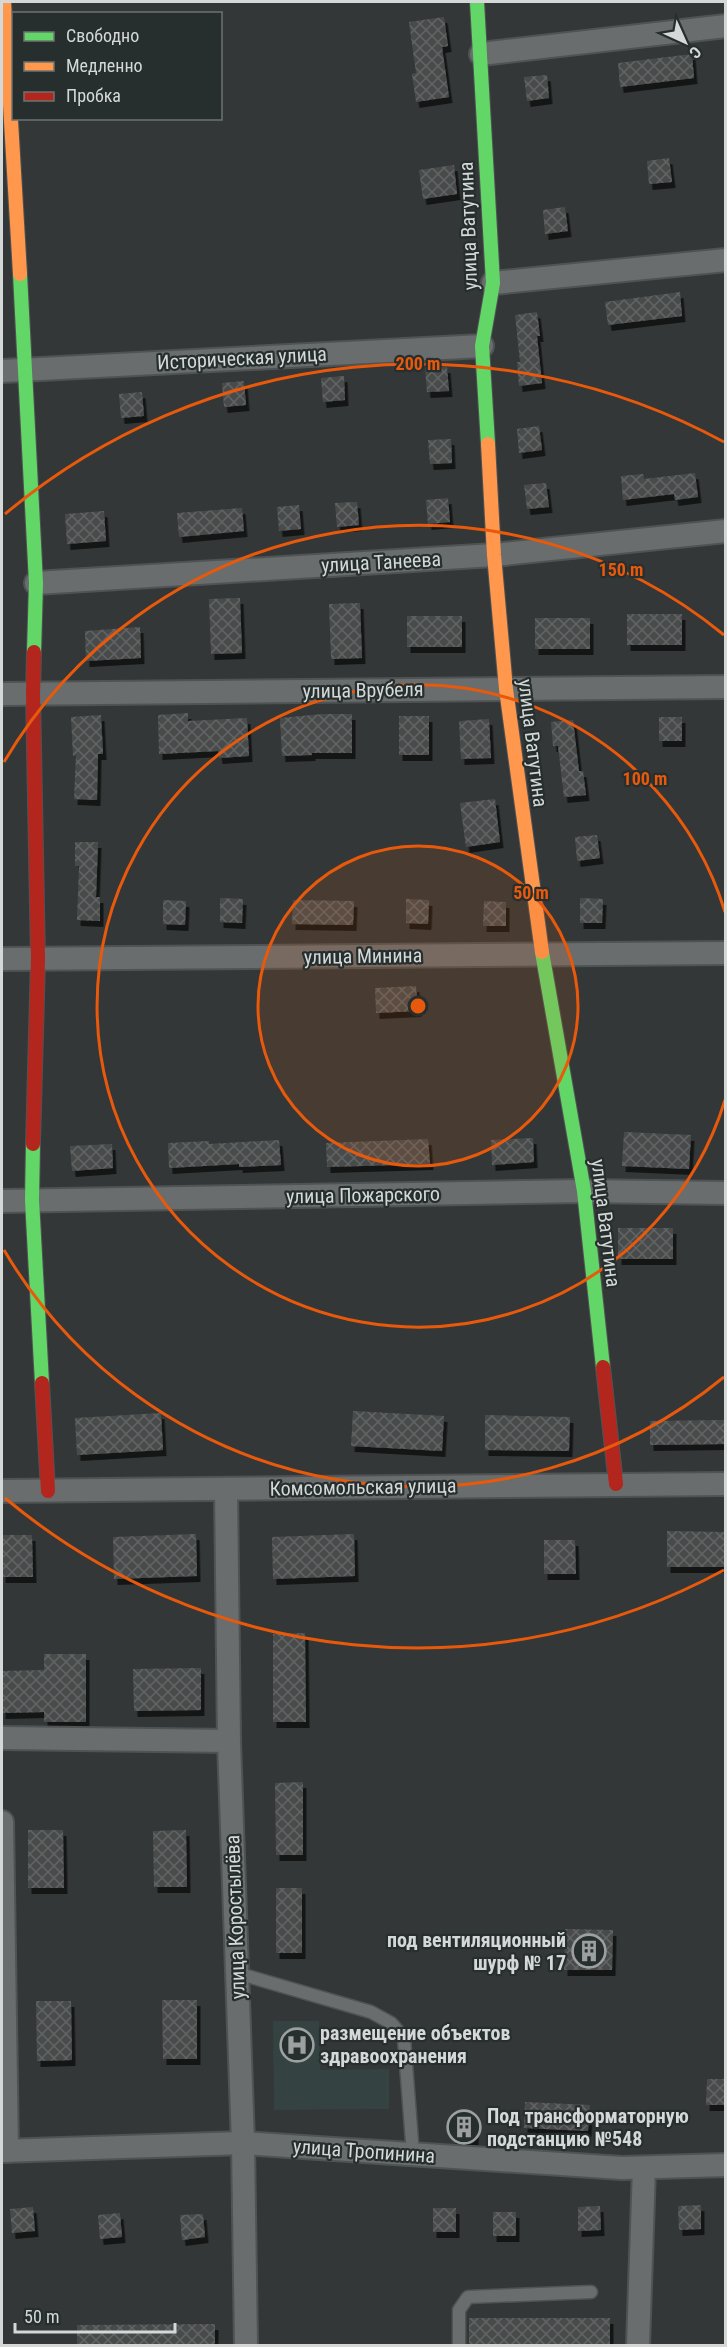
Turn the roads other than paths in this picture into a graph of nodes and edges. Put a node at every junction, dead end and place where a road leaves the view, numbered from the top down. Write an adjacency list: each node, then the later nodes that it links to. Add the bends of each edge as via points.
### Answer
1 (4, 2): 8 (street)
2 (477, 2): 4 (street, улица Ватутина)
3 (726, 26): 4 (street)
4 (481, 54): 6 (street, улица Ватутина)
5 (726, 260): 6 (street)
6 (493, 283): 7 (street, улица Ватутина)
7 (482, 346): 8 (street, Историческая улица); 11 (street, улица Ватутина)
8 (26, 369): 9 (street, Историческая улица); 12 (street)
9 (2, 370)
10 (726, 531): 11 (street, улица Танеева)
11 (494, 555): 12 (street, улица Танеева); 14 (street, улица Ватутина)
12 (36, 583): 16 (street)
13 (726, 687): 14 (street, улица Врубеля)
14 (506, 689): 16 (street, улица Врубеля); 18 (street, улица Ватутина)
15 (2, 694): 16 (street, улица Врубеля)
16 (33, 694): 20 (street)
17 (726, 953): 18 (street, улица Минина)
18 (542, 954): 20 (street, улица Минина); 21 (street, улица Ватутина)
19 (2, 959): 20 (street, улица Минина)
20 (38, 959): 23 (street)
21 (584, 1191): 22 (street, улица Пожарского); 23 (street, улица Пожарского); 25 (street, улица Ватутина)
22 (726, 1193)
23 (32, 1200): 24 (street, улица Пожарского); 29 (street)
24 (2, 1201)
25 (616, 1484): 26 (street, Комсомольская улица); 27 (street, Комсомольская улица)
26 (726, 1484)
27 (226, 1489): 29 (street, Комсомольская улица); 31 (street, улица Коростылёва)
28 (2, 1491): 29 (street, Комсомольская улица)
29 (48, 1491)
30 (2, 1738): 31 (street)
31 (229, 1741): 33 (street, улица Коростылёва)
32 (2, 1822): 35 (street)
33 (237, 1972): 34 (street, улица Коростылёва); 36 (lane, via 370,2012 391,2023 404,2038)
34 (243, 2143): 35 (street, улица Тропинина); 36 (street, улица Тропинина); 40 (street, улица Коростылёва)
35 (4, 2151)
36 (413, 2155): 38 (street, улица Тропинина)
37 (726, 2165): 38 (street, улица Тропинина)
38 (644, 2168): 42 (street)
39 (591, 2292): 41 (lane, via 468,2297 459,2310)
40 (246, 2346)
41 (459, 2346)
42 (638, 2346)

